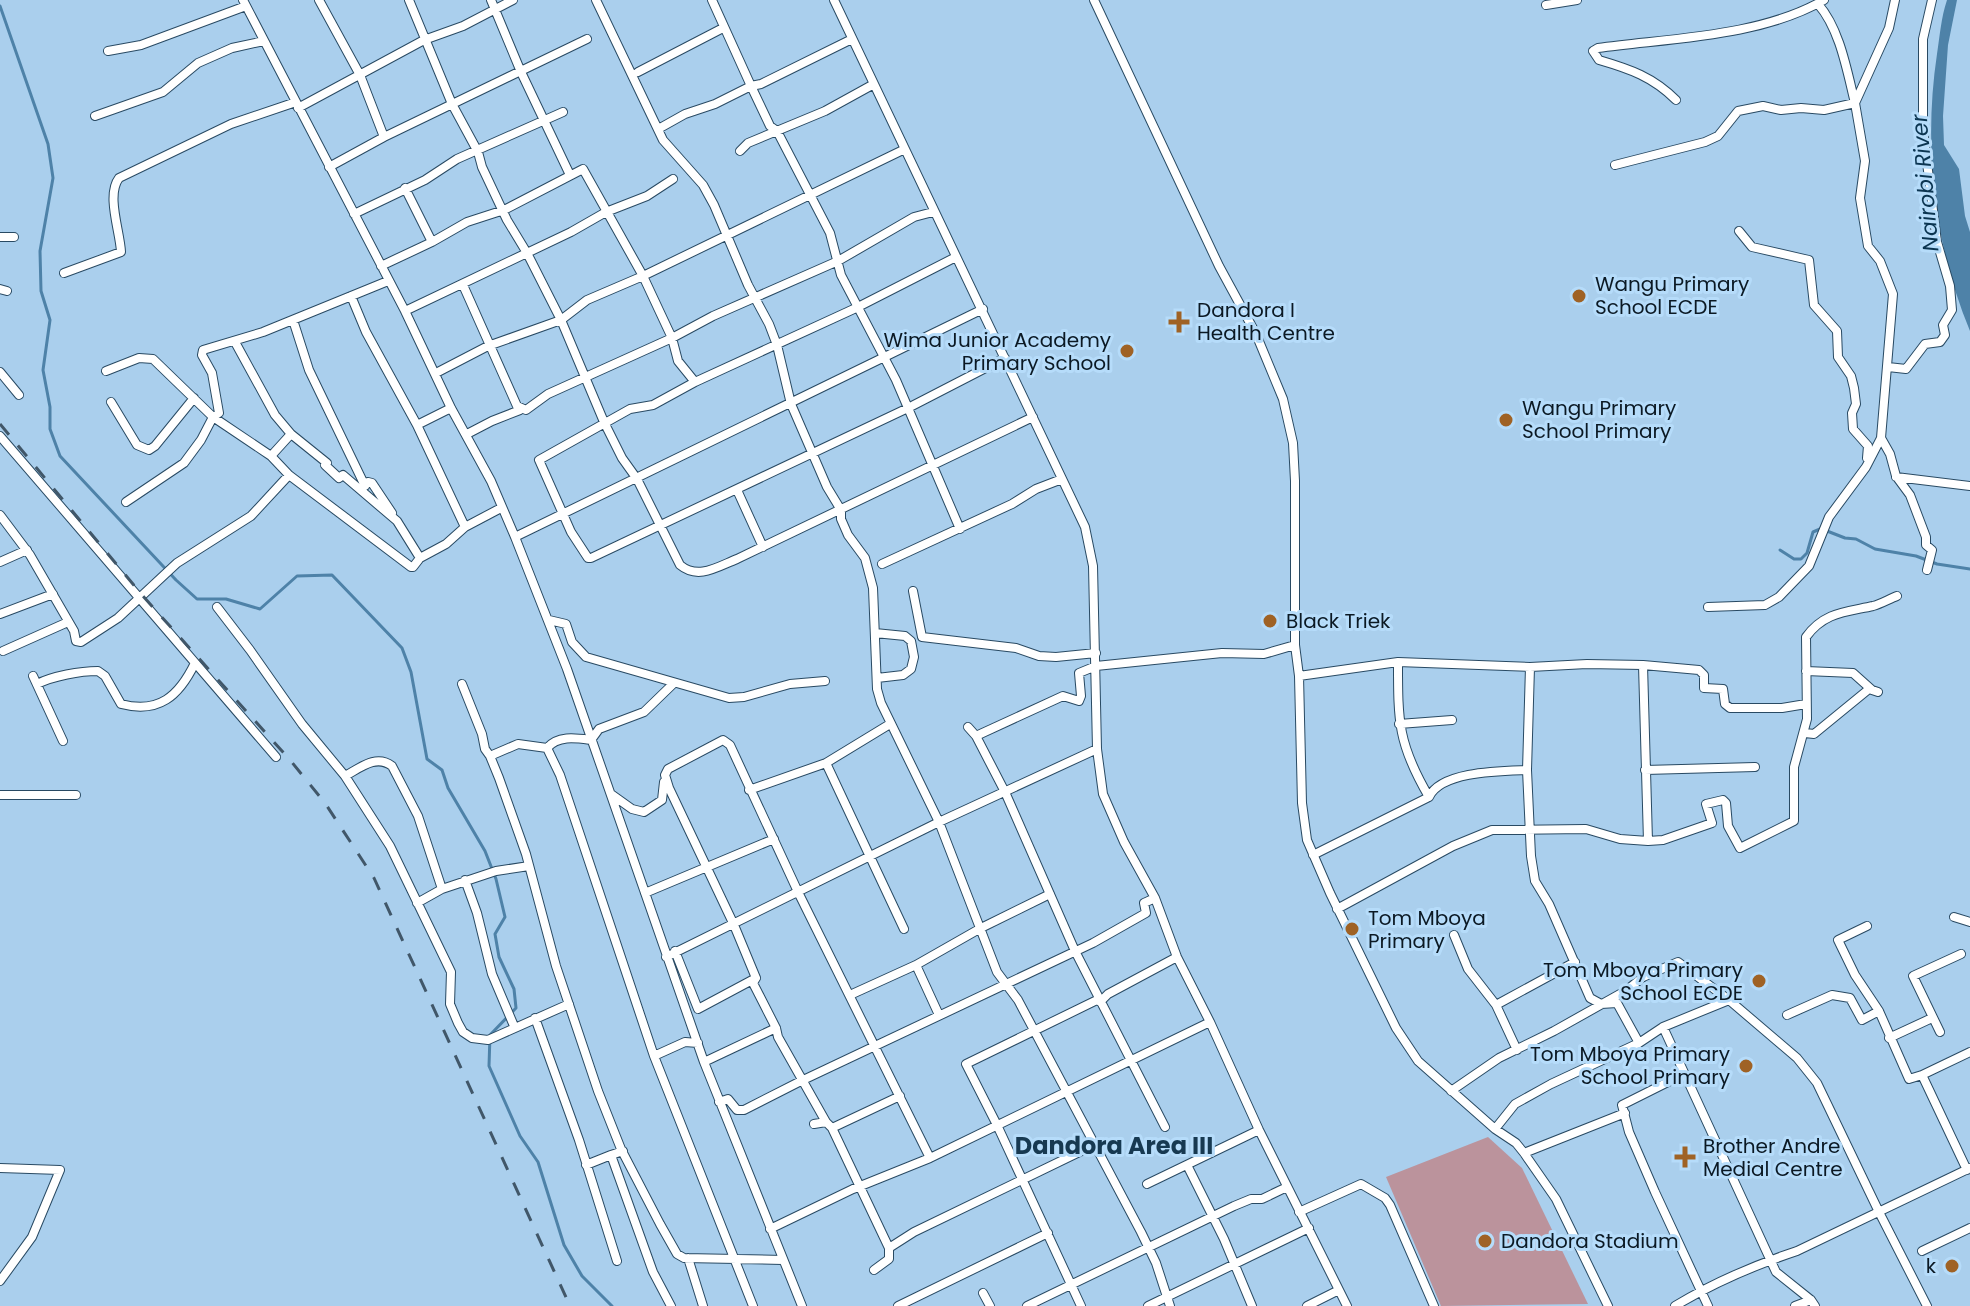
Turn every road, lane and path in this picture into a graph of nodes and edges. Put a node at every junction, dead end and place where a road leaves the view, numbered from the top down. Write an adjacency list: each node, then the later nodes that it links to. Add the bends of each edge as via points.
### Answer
1 (319, 0): 25 (street)
2 (409, 0): 20 (street)
3 (513, 0): 14 (street)
4 (596, 0): 52 (street, via 663,140 703,185)
5 (712, 0): 17 (street)
6 (834, 0): 19 (street)
7 (1094, 0): 135 (street, via 1283,399 1295,481)
8 (1577, 0): 15 (street)
9 (1802, 0): 16 (street)
10 (1895, 0): 29 (street, via 1889,28)
11 (1932, 0): 77 (street, via 1923,39 1923,131 1952,310 1940,342 1925,344 1906,369)
12 (1821, 2): 16 (street); 29 (street)
13 (244, 3): 21 (street); 22 (street, via 141,45)
14 (493, 4): 20 (street, via 463,26); 23 (street)
15 (1546, 5)
16 (1806, 10): 28 (street, via 1707,35 1593,51 1599,60 1636,70 1660,84)
17 (723, 28): 24 (street); 27 (street)
18 (587, 39): 23 (street)
19 (852, 39): 26 (street); 27 (street)
20 (424, 40): 25 (street); 30 (street)
21 (264, 41): 31 (street); 33 (street, via 198,63 163,92)
22 (108, 51)
23 (521, 72): 30 (street); 34 (street)
24 (638, 72)
25 (360, 75): 31 (street); 37 (street)
26 (874, 84): 36 (street); 38 (street)
27 (751, 86): 35 (street); 36 (street)
28 (1676, 100)
29 (1855, 103): 41 (street, via 1824,110 1763,106 1738,111 1718,136 1705,142); 77 (street, via 1865,161 1860,198 1868,246 1893,294)
30 (452, 104): 37 (street); 40 (street)
31 (297, 105): 42 (street); 60 (street, via 231,124 119,178 114,201 121,252)
32 (563, 112): 34 (street)
33 (95, 116)
34 (542, 120): 40 (street); 43 (street)
35 (660, 128)
36 (777, 131): 39 (street); 46 (street)
37 (384, 137): 42 (street)
38 (905, 149): 46 (street); 49 (street)
39 (740, 151)
40 (478, 152): 45 (street); 47 (street)
41 (1615, 165)
42 (329, 167): 50 (street)
43 (570, 175): 47 (street); 48 (street, via 583,169)
44 (673, 179): 48 (street)
45 (405, 188): 50 (street); 55 (street)
46 (809, 195): 52 (street); 58 (street)
47 (504, 210): 55 (street, via 467,222); 56 (street)
48 (606, 212): 56 (street); 61 (street)
49 (933, 212): 57 (street); 58 (street, via 914,217)
50 (354, 214): 59 (street)
51 (1739, 231): 101 (street, via 1752,247 1809,260 1814,305 1837,331 1838,357 1851,376 1856,404 1852,428 1868,446)
52 (727, 235): 61 (street); 65 (street)
53 (0, 237): 54 (street)
54 (14, 237)
55 (432, 242): 59 (street)
56 (527, 253): 63 (street); 70 (street)
57 (956, 257): 66 (street); 67 (street)
58 (838, 261): 65 (street); 66 (street)
59 (381, 266): 62 (street)
60 (64, 273)
61 (643, 276): 70 (street, via 587,300); 71 (street)
62 (388, 281): 64 (street); 68 (street)
63 (463, 285): 68 (street); 74 (street)
64 (351, 296): 69 (street); 93 (street)
65 (754, 298): 71 (street); 73 (street)
66 (856, 308): 73 (street); 75 (street)
67 (983, 309): 75 (street); 76 (street)
68 (405, 311): 80 (street)
69 (293, 320): 72 (street); 107 (street, via 309,370)
70 (561, 320): 74 (street); 81 (street)
71 (672, 338): 81 (street); 82 (street, via 678,361)
72 (235, 342): 90 (street, via 202,352 218,398 219,411); 94 (street, via 270,408)
73 (777, 345): 82 (street); 86 (street)
74 (488, 346): 80 (street); 89 (street)
75 (884, 358): 86 (street); 88 (street)
76 (1005, 358): 88 (street); 91 (street)
77 (1888, 367): 97 (street)
78 (106, 371): 84 (street, via 139,358 153,359)
79 (0, 372): 83 (street)
80 (436, 373): 87 (street)
81 (586, 376): 89 (street); 92 (street)
82 (695, 382): 92 (street, via 653,405)
83 (19, 395)
84 (194, 398): 85 (street, via 149,450 137,445); 90 (street)
85 (111, 402)
86 (791, 404): 98 (street); 104 (street)
87 (451, 408): 93 (street); 95 (street)
88 (908, 408): 98 (street); 100 (street)
89 (520, 410): 95 (street)
90 (213, 417): 99 (street); 109 (street, via 184,463)
91 (1033, 417): 100 (street); 105 (street)
92 (604, 422): 104 (street); 112 (street, via 539,460)
93 (417, 425): 116 (street)
94 (291, 434): 99 (street); 107 (street, via 339,478 343,475)
95 (467, 434): 110 (street)
96 (0, 436): 128 (street)
97 (1881, 438): 101 (street); 103 (street)
98 (812, 452): 108 (street); 111 (street)
99 (271, 456): 102 (street)
100 (933, 466): 111 (street); 117 (street)
101 (1866, 467): 130 (street, via 1829,517 1809,566 1779,597 1765,605)
102 (289, 475): 121 (street, via 408,566); 128 (street, via 251,516)
103 (1896, 476): 106 (street); 124 (street, via 1910,495 1932,550)
104 (637, 479): 112 (street); 115 (street)
105 (1062, 479): 117 (street); 137 (street, via 1091,546)
106 (1970, 486)
107 (363, 488): 121 (street, via 397,521)
108 (737, 490): 115 (street); 119 (street)
109 (126, 502)
110 (501, 508): 116 (street); 118 (street)
111 (841, 510): 119 (street); 134 (street, via 848,535 870,573)
112 (563, 512): 115 (street, via 589,558); 118 (street)
113 (0, 515): 114 (street)
114 (3, 525): 120 (street)
115 (659, 526): 119 (street, via 680,565 691,572 705,572)
116 (465, 527): 121 (street)
117 (960, 529): 123 (street)
118 (515, 537): 132 (street)
119 (763, 547)
120 (27, 550): 122 (street); 126 (street)
121 (420, 558)
122 (0, 562)
123 (882, 564)
124 (1929, 564)
125 (913, 591): 137 (street, via 922,637 1026,649 1039,656)
126 (53, 594): 131 (street); 133 (street)
127 (1897, 596): 143 (street, via 1821,621 1806,637)
128 (138, 598): 133 (street, via 82,641 76,641); 139 (street)
129 (217, 607): 167 (street)
130 (1708, 607)
131 (0, 614)
132 (549, 620): 147 (street, via 566,624 572,642 586,657); 156 (street)
133 (68, 622): 136 (street)
134 (875, 633): 145 (street); 145 (street, via 905,636 914,657 903,675)
135 (1295, 645): 141 (street, via 1264,654); 144 (street)
136 (3, 651)
137 (1096, 653): 141 (street)
138 (1398, 662): 142 (street); 144 (street); 152 (street)
139 (195, 663): 157 (street, via 180,690 148,707 121,704 98,671 35,680); 161 (street)
140 (1643, 665): 142 (street); 149 (street, via 1699,670 1704,688 1723,689 1730,708); 165 (street)
141 (1096, 666): 155 (street, via 1079,673 1079,701 1063,696); 159 (street)
142 (1530, 667): 164 (street)
143 (1806, 671): 149 (street); 154 (street, via 1853,673 1874,690 1814,734)
144 (1299, 676): 178 (street, via 1302,803)
145 (877, 678): 151 (street)
146 (825, 681): 147 (street, via 774,686 744,697)
147 (674, 683): 156 (street, via 644,712 599,729)
148 (462, 684): 160 (street)
149 (1806, 704): 154 (street)
150 (1452, 720): 152 (street)
151 (890, 724): 162 (street); 174 (street)
152 (1399, 724): 173 (street, via 1410,765)
153 (968, 727): 155 (street)
154 (1805, 733): 177 (street, via 1794,767 1794,821 1740,848 1723,800 1706,804 1712,823)
155 (976, 736): 169 (street)
156 (591, 740): 158 (street, via 568,738); 170 (street)
157 (63, 741)
158 (547, 748): 160 (street, via 518,744); 229 (street)
159 (1097, 749): 169 (street); 187 (street, via 1103,794)
160 (490, 756): 180 (street)
161 (276, 757)
162 (826, 763): 168 (street); 179 (street)
163 (1755, 767): 165 (street)
164 (1527, 770): 173 (street, via 1467,774 1432,789); 175 (street)
165 (1645, 770): 177 (street)
166 (665, 775): 168 (street, via 725,740); 170 (street, via 662,800 644,812); 181 (street)
167 (345, 776): 183 (street, via 375,760 392,766 418,816); 188 (street, via 390,846)
168 (749, 790): 176 (street)
169 (1005, 792): 174 (street); 186 (street)
170 (610, 793): 184 (street)
171 (0, 795): 172 (street)
172 (76, 795)
173 (1429, 797): 178 (street)
174 (939, 822): 179 (street); 194 (street)
175 (1531, 831): 177 (street, via 1586,829); 189 (street, via 1492,830); 202 (street, via 1535,881)
176 (774, 839): 181 (street); 185 (street)
177 (1648, 841)
178 (1313, 855): 189 (street)
179 (870, 857): 185 (street); 195 (street)
180 (529, 866): 182 (street); 209 (street)
181 (705, 868): 184 (street); 192 (street)
182 (465, 880): 183 (street); 218 (street, via 492,974)
183 (442, 889): 188 (street)
184 (645, 893): 200 (street)
185 (799, 894): 192 (street); 206 (street)
186 (1050, 894): 194 (street); 198 (street)
187 (1155, 898): 198 (street, via 1144,903 1146,913); 201 (street)
188 (417, 903): 218 (street, via 451,972 450,1004 463,1032 488,1040)
189 (1337, 909): 235 (street, via 1396,1028 1418,1061)
190 (1954, 917): 191 (street)
191 (1970, 922)
192 (734, 925): 197 (street); 204 (street)
193 (1867, 926): 212 (street, via 1838,940)
194 (981, 928): 203 (street); 205 (street)
195 (904, 929)
196 (1454, 935): 211 (street, via 1468,969)
197 (675, 951): 200 (street); 204 (street, via 698,1009)
198 (1075, 951): 205 (street); 207 (street)
199 (1961, 954): 216 (street, via 1913,976)
200 (666, 957): 224 (street)
201 (1177, 957): 207 (street); 217 (street)
202 (1575, 962): 210 (street, via 1590,998); 211 (street)
203 (916, 965): 206 (street); 213 (street)
204 (756, 978): 220 (street, via 753,983)
205 (1005, 984): 213 (street); 221 (street)
206 (850, 995): 226 (street)
207 (1100, 1000): 221 (street); 230 (street)
208 (1729, 1000): 210 (street, via 1678,962); 219 (street); 260 (street, via 1797,1058 1817,1083)
209 (569, 1004): 215 (street); 247 (street)
210 (1601, 1004): 225 (street, via 1617,1003); 227 (street)
211 (1496, 1005): 227 (street)
212 (1879, 1011): 214 (street, via 1862,1020 1850,998 1832,995); 223 (street)
213 (939, 1015): 226 (street)
214 (1787, 1015)
215 (535, 1018): 218 (street); 251 (street)
216 (1932, 1018): 222 (street); 223 (street)
217 (1210, 1022): 230 (street); 245 (street)
218 (514, 1026)
219 (1663, 1027): 225 (street); 232 (street)
220 (776, 1028): 231 (street); 234 (street)
221 (1034, 1029): 236 (street); 242 (street, via 966,1064)
222 (1940, 1032)
223 (1889, 1038): 233 (street, via 1909,1079)
224 (698, 1043): 229 (street, via 685,1042); 231 (street)
225 (1639, 1043): 244 (street, via 1515,1104)
226 (877, 1046): 234 (street); 237 (street)
227 (1517, 1050): 235 (street)
228 (1970, 1052): 233 (street)
229 (654, 1056): 270 (street)
230 (1132, 1060): 236 (street); 243 (street)
231 (704, 1062): 238 (street)
232 (1684, 1074): 239 (street, via 1622,1105); 272 (street)
233 (1922, 1075): 254 (street)
234 (801, 1081): 238 (street, via 744,1110 728,1099); 241 (street)
235 (1451, 1091): 244 (street)
236 (1065, 1092): 242 (street); 246 (street)
237 (900, 1096): 241 (street); 250 (street)
238 (719, 1102): 264 (street)
239 (1625, 1113): 248 (street); 279 (street)
240 (814, 1124): 241 (street)
241 (829, 1125): 257 (street)
242 (997, 1125): 250 (street); 255 (street)
243 (1165, 1127)
244 (1495, 1129): 248 (street)
245 (1259, 1130): 252 (street); 258 (street)
246 (1094, 1145): 255 (street); 267 (street)
247 (623, 1151): 249 (street); 269 (street, via 677,1254)
248 (1524, 1153): 283 (street, via 1556,1199)
249 (611, 1155): 251 (street); 284 (street, via 653,1272)
250 (930, 1158): 257 (street)
251 (586, 1165): 273 (street)
252 (1187, 1165): 256 (street); 261 (street)
253 (0, 1168): 276 (street, via 60,1170 27,1245)
254 (1968, 1169): 260 (street)
255 (1023, 1180): 265 (street); 266 (street)
256 (1147, 1184)
257 (861, 1187): 264 (street); 266 (street)
258 (1287, 1187): 259 (street); 261 (street)
259 (1299, 1212): 262 (street); 296 (street, via 1361,1184 1385,1198)
260 (1879, 1212): 272 (street); 300 (street)
261 (1213, 1216): 267 (street); 274 (street)
262 (1309, 1228): 274 (street); 278 (street)
263 (1970, 1228): 268 (street)
264 (770, 1229): 271 (street)
265 (1048, 1233): 277 (street); 288 (street)
266 (889, 1248): 275 (street, via 889,1259)
267 (1149, 1248): 277 (street); 281 (street)
268 (1922, 1251)
269 (688, 1258): 270 (street); 285 (street)
270 (734, 1259): 271 (street); 286 (street)
271 (783, 1260): 287 (street)
272 (1770, 1260): 279 (street); 282 (street, via 1776,1272)
273 (617, 1261)
274 (1233, 1265): 281 (street); 293 (street)
275 (874, 1270)
276 (0, 1281)
277 (1072, 1285): 290 (street); 291 (street)
278 (1339, 1290): 294 (street); 295 (street)
279 (1699, 1291): 297 (street); 298 (street)
280 (983, 1293): 289 (street)
281 (1169, 1302): 292 (street)
282 (1813, 1303): 299 (street)
283 (1604, 1305)
284 (671, 1306)
285 (703, 1306)
286 (753, 1306)
287 (802, 1306)
288 (898, 1306)
289 (990, 1306)
290 (1027, 1306)
291 (1081, 1306)
292 (1148, 1306)
293 (1252, 1306)
294 (1307, 1306)
295 (1347, 1306)
296 (1434, 1306)
297 (1675, 1306)
298 (1708, 1306)
299 (1795, 1306)
300 (1927, 1306)

